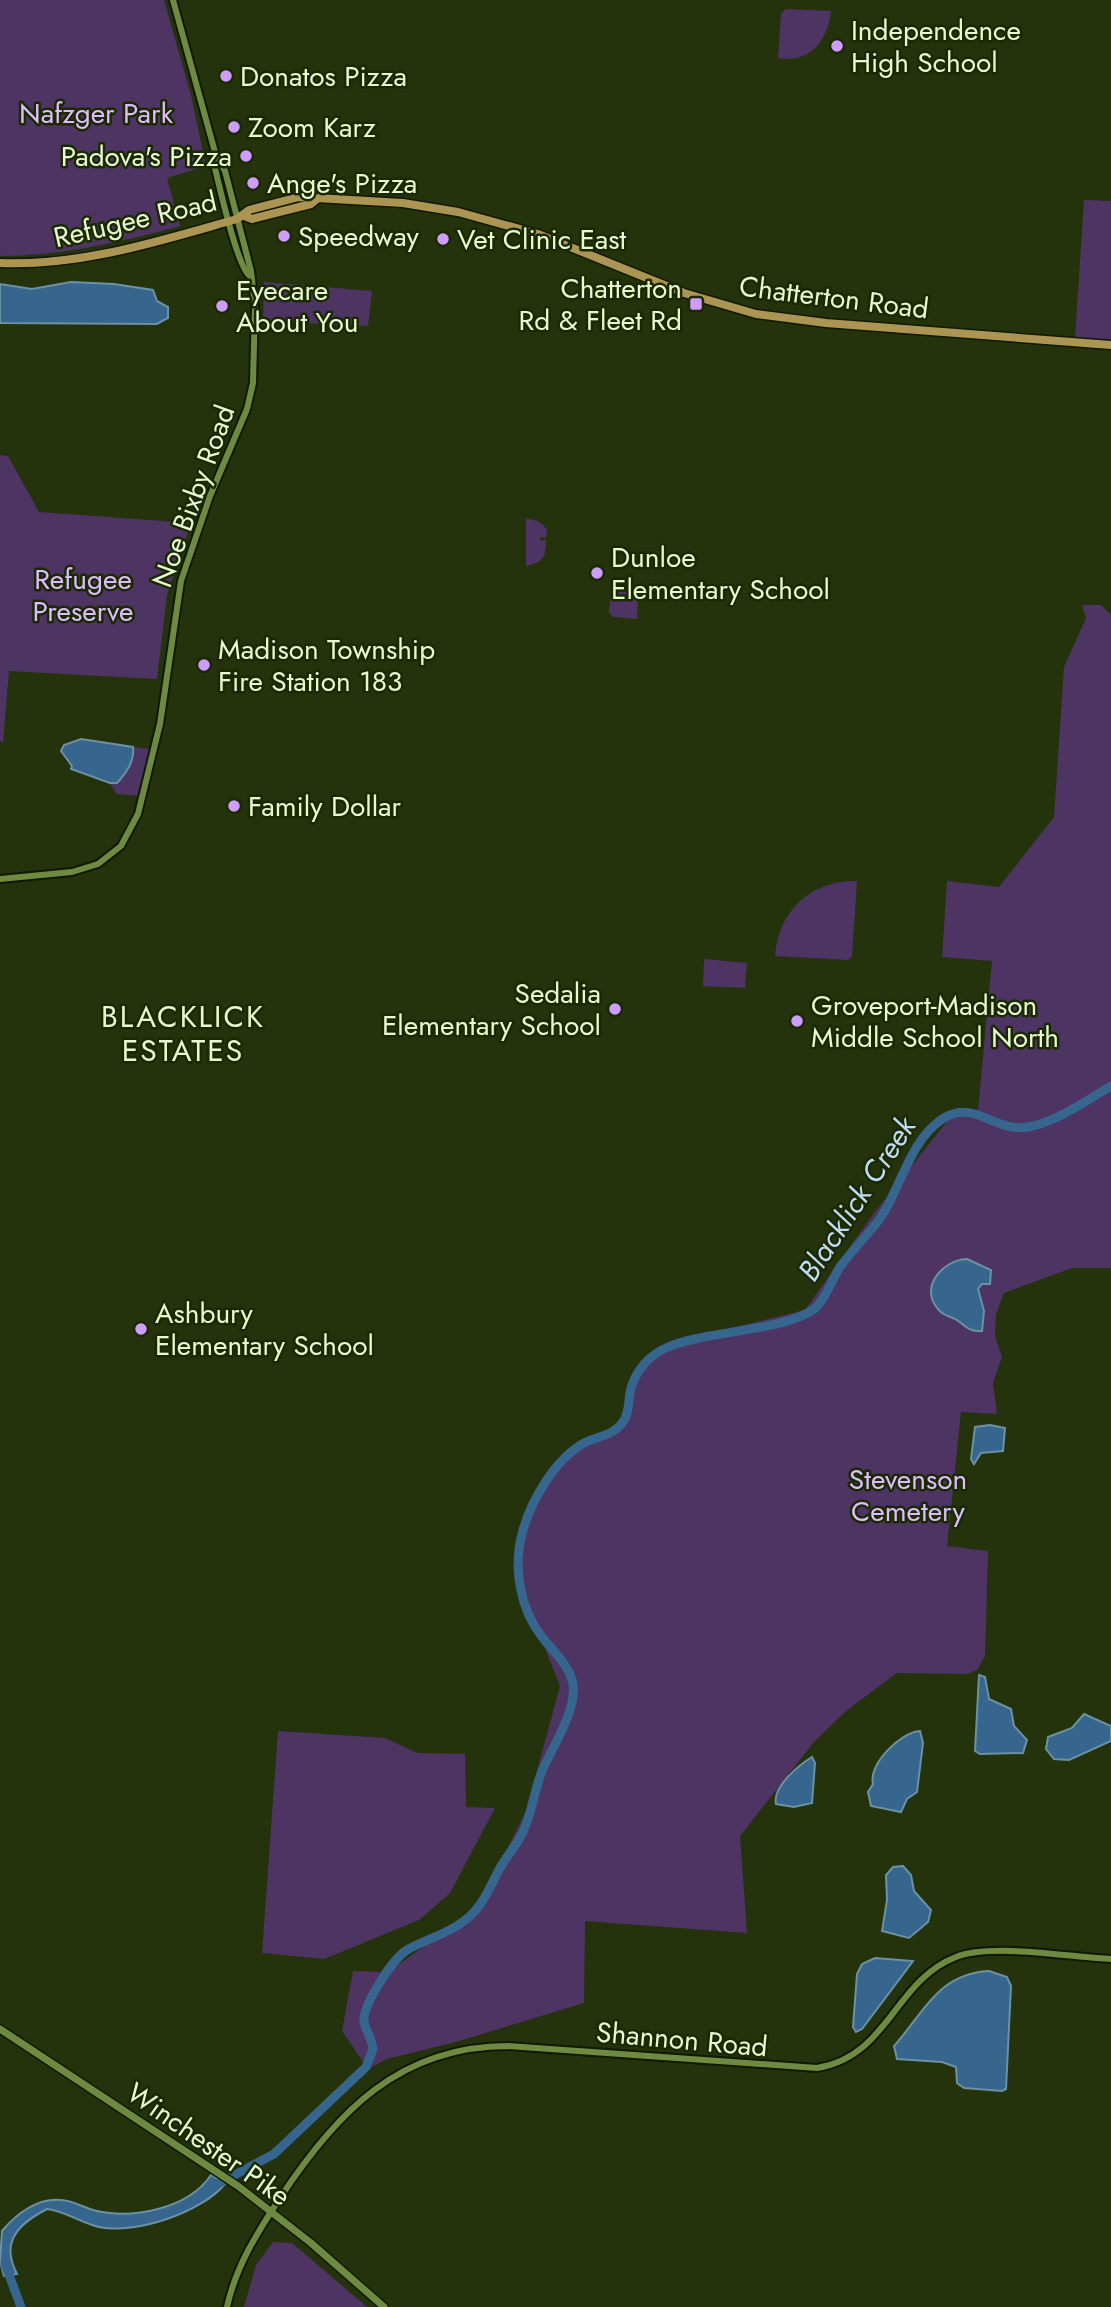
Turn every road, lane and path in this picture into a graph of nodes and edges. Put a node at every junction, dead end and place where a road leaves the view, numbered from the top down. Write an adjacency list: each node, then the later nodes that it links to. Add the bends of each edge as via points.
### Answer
1 (173, 0): 2 (street, Noe Bixby Road)
2 (237, 219): 3 (main road, Refugee Road, via 104,255); 4 (main road, Chatterton Road, via 252,219 317,199 403,203 488,220 569,245 684,293 756,314); 5 (street, Noe Bixby Road, via 255,306 251,396 181,582 158,736 135,822 116,851 91,867)
3 (0, 263)
4 (1111, 345)
5 (0, 879)
6 (1111, 1959): 8 (street, Shannon Road, via 985,1951 956,1957 918,1982 863,2049 817,2068 508,2046 439,2055 400,2072 362,2099 309,2156)
7 (0, 2029): 8 (main road, Winchester Pike)
8 (271, 2211): 9 (street, Shannon Road, via 242,2259); 10 (main road, Winchester Pike)
9 (227, 2307)
10 (384, 2307)

